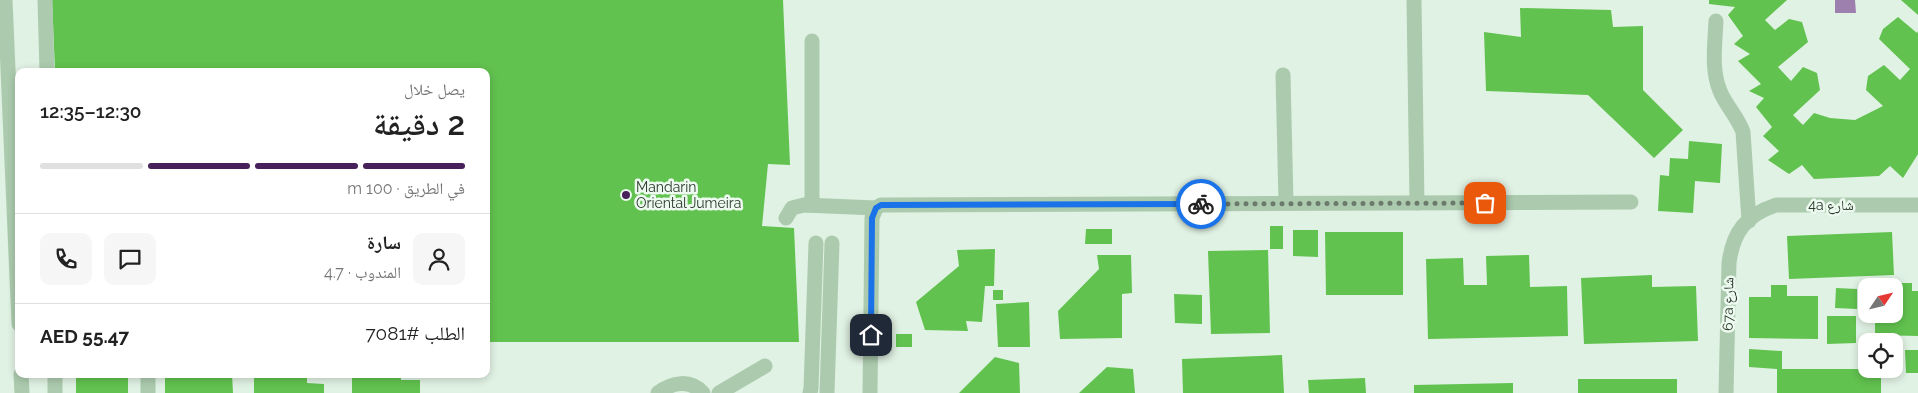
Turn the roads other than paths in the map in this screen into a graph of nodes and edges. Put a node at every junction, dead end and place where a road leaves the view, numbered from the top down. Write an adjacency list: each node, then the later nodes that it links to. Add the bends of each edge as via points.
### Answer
1 (5, 0): 14 (street)
2 (45, 0): 6 (street)
3 (1414, 0): 10 (street)
4 (1716, 21): 16 (street, via 1714,73 1743,132)
5 (812, 42): 11 (street)
6 (47, 68)
7 (1283, 75): 9 (street)
8 (1631, 202): 10 (street)
9 (1286, 203): 10 (street); 13 (street, via 881,205)
10 (1417, 203)
11 (812, 205): 13 (street); 15 (street, via 792,208)
12 (1918, 205): 16 (street, 4a شارع, via 1776,204 1760,210)
13 (876, 208): 32 (street, via 872,218)
14 (7, 210): 17 (street)
15 (786, 218)
16 (1749, 221): 33 (street, 67a شارع, via 1738,232 1731,247)
17 (15, 228)
18 (816, 243): 30 (street)
19 (832, 243): 31 (street)
20 (765, 366): 29 (street)
21 (21, 378): 24 (street)
22 (55, 378): 25 (street)
23 (148, 378): 26 (street)
24 (22, 393)
25 (55, 393)
26 (148, 393)
27 (658, 393): 28 (street, via 667,386 683,383)
28 (703, 393)
29 (719, 393)
30 (810, 393)
31 (827, 393)
32 (870, 393)
33 (1726, 393)

